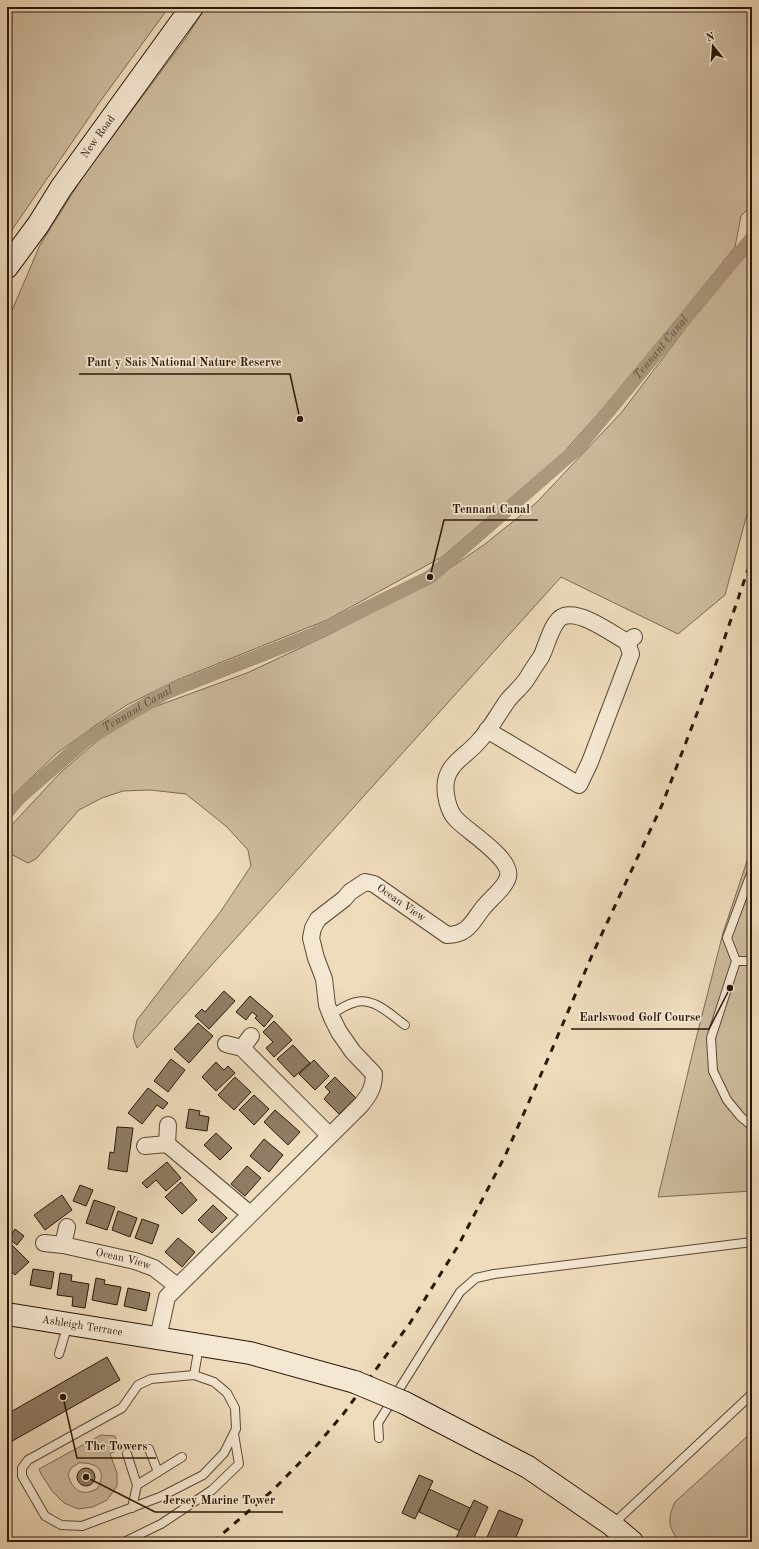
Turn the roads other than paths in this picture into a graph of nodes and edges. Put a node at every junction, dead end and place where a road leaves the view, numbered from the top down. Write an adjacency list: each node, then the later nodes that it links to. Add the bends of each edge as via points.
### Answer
1 (192, 7): 2 (main road, New Road)
2 (7, 267)
3 (487, 730): 3 (street, Ocean View, via 526,680 542,655 556,621 563,616 583,617 631,639 631,654 579,785); 7 (street, Ocean View, via 478,743 457,761 450,771 446,781 446,794 455,818 501,859 507,868 508,877 470,926 456,935 447,935 374,884 365,882 350,892 318,919 311,938 324,980)
4 (752, 871): 5 (lane, via 727,938)
5 (736, 961): 6 (lane); 11 (lane, via 711,1038 713,1071 727,1100)
6 (752, 961)
7 (331, 1015): 8 (lane, via 356,1001 363,1001 380,1006); 12 (street, Ocean View, via 353,1052 374,1074 374,1084 361,1105)
8 (405, 1025)
9 (240, 1043): 12 (street)
10 (168, 1125): 13 (street)
11 (752, 1126)
12 (329, 1135): 15 (street, Ocean View)
13 (167, 1144): 14 (street); 15 (street)
14 (145, 1146)
15 (250, 1214): 20 (street, Ocean View)
16 (67, 1228): 19 (street)
17 (752, 1242): 29 (lane, via 476,1278 460,1292 378,1423)
18 (44, 1244): 19 (street, Ocean View)
19 (63, 1245): 20 (street, Ocean View, via 135,1261 154,1268)
20 (178, 1286): 23 (street, Ocean View, via 167,1297)
21 (7, 1314): 22 (main road, Ashleigh Terrace)
22 (68, 1323): 23 (main road, Ashleigh Terrace); 25 (lane)
23 (158, 1338): 24 (main road, Ashleigh Terrace)
24 (200, 1345): 26 (lane); 36 (main road, Ashleigh Terrace, bridge, via 250,1353 355,1382 404,1403 528,1467)
25 (60, 1354)
26 (194, 1375): 28 (lane, via 214,1382 227,1393 235,1408); 35 (lane, via 151,1379 138,1385 122,1408 28,1460 22,1468 22,1476 45,1516 61,1525 82,1526)
27 (752, 1394): 36 (lane)
28 (234, 1434): 35 (lane, via 224,1453 203,1475); 37 (lane, via 239,1464 212,1490 161,1524)
29 (379, 1438)
30 (149, 1449): 33 (lane)
31 (127, 1454): 34 (lane)
32 (182, 1457): 33 (lane)
33 (158, 1472): 34 (lane)
34 (137, 1485): 35 (lane)
35 (132, 1508)
36 (612, 1525): 38 (main road, Ashleigh Terrace)
37 (124, 1542)
38 (632, 1542)

